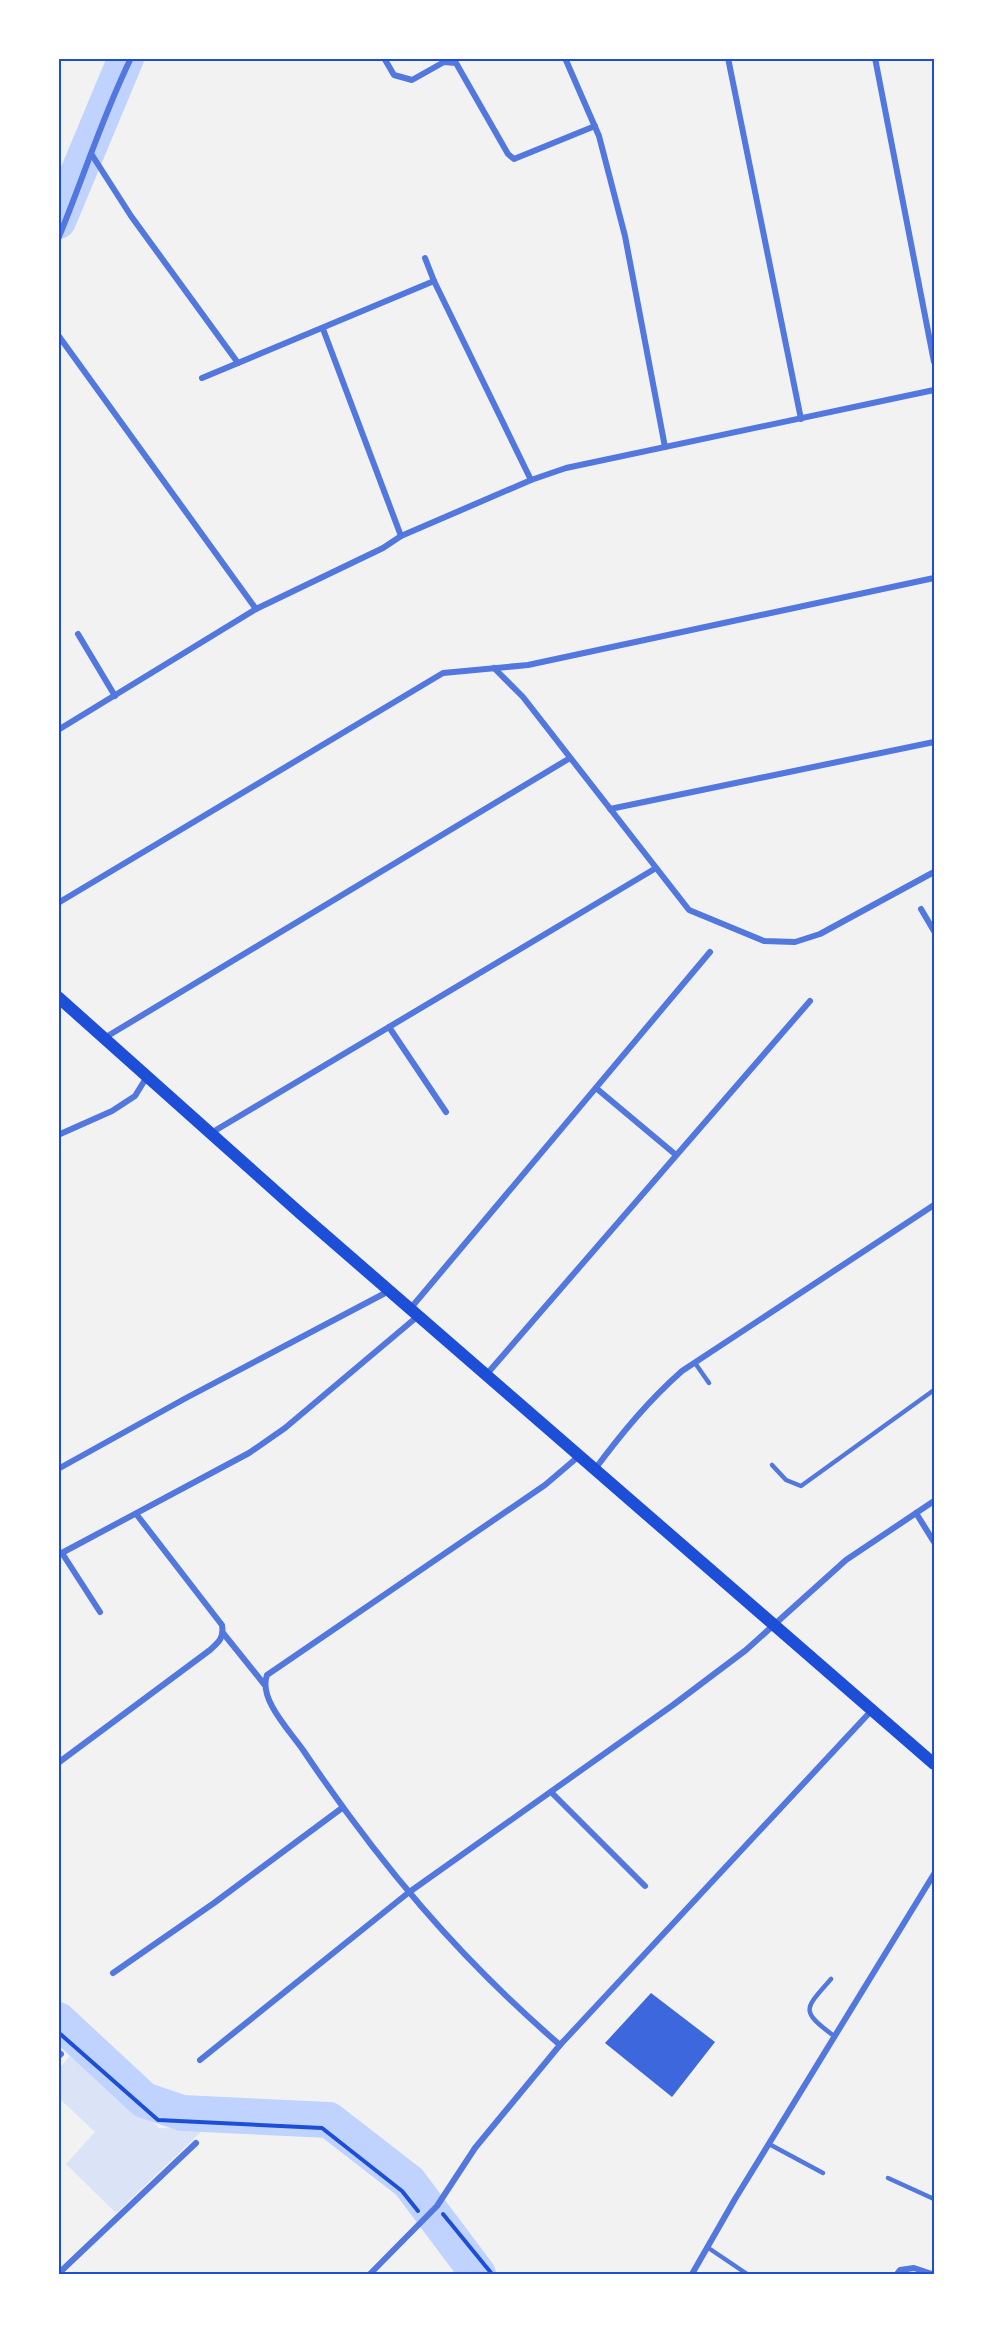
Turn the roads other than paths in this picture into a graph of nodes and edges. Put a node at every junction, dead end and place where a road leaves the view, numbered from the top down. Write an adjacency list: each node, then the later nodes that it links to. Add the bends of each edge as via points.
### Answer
1 (131, 58): 7 (street, via 99,127)
2 (384, 58): 6 (street, via 393,75 412,80 444,62 456,63 514,159)
3 (565, 58): 6 (street)
4 (728, 58): 17 (street)
5 (875, 58): 13 (street)
6 (595, 126): 18 (street, via 625,236)
7 (92, 155): 8 (street); 14 (street, via 131,216)
8 (58, 239)
9 (425, 258): 10 (street)
10 (434, 281): 11 (street); 19 (street)
11 (323, 329): 14 (street); 20 (street)
12 (58, 335): 22 (street)
13 (934, 362)
14 (238, 363): 15 (street)
15 (202, 378)
16 (934, 390): 17 (street)
17 (801, 419): 18 (street)
18 (666, 447): 19 (street, via 566,468)
19 (531, 480): 20 (street)
20 (401, 536): 22 (street)
21 (934, 578): 24 (street)
22 (255, 609): 25 (street)
23 (78, 634): 25 (street)
24 (494, 669): 28 (street, via 523,697); 32 (street, via 443,673)
25 (115, 696): 26 (street)
26 (58, 730)
27 (934, 742): 29 (street)
28 (570, 758): 29 (street); 39 (street)
29 (610, 809): 30 (street)
30 (656, 868): 31 (street, via 688,910 764,940 795,942 820,934); 38 (street)
31 (934, 872)
32 (58, 903)
33 (921, 909): 34 (street)
34 (934, 931)
35 (710, 952): 41 (street)
36 (58, 997): 39 (main road)
37 (810, 1001): 45 (street)
38 (389, 1027): 42 (street); 43 (street)
39 (106, 1037): 40 (main road)
40 (148, 1076): 43 (main road); 44 (street, via 135,1096 120,1106)
41 (596, 1088): 45 (street); 48 (street)
42 (446, 1112)
43 (211, 1133): 47 (main road)
44 (58, 1135)
45 (676, 1155): 50 (street)
46 (934, 1205): 49 (street)
47 (389, 1291): 48 (main road); 55 (street)
48 (414, 1312): 50 (main road); 59 (street, via 294,1420 249,1453)
49 (695, 1363): 51 (lane); 56 (street, via 652,1397)
50 (486, 1375): 53 (main road)
51 (709, 1383)
52 (934, 1390): 54 (lane, via 801,1486 786,1480)
53 (579, 1456): 56 (main road); 65 (street, via 545,1485 267,1675)
54 (772, 1465)
55 (58, 1469)
56 (595, 1469): 63 (main road)
57 (934, 1500): 58 (street)
58 (916, 1513): 60 (street); 63 (street, via 846,1560)
59 (137, 1515): 61 (street); 64 (street, via 222,1625)
60 (934, 1542)
61 (60, 1554): 62 (street)
62 (100, 1612)
63 (774, 1625): 66 (main road); 69 (street, via 673,1705)
64 (223, 1633): 65 (street); 67 (street, via 210,1650)
65 (264, 1684): 70 (street, via 278,1713)
66 (872, 1710): 68 (main road); 77 (street)
67 (58, 1763)
68 (934, 1764)
69 (551, 1791): 72 (street); 73 (street)
70 (342, 1808): 73 (street); 74 (street)
71 (934, 1874): 76 (street)
72 (645, 1886)
73 (408, 1893): 77 (street, via 502,1995); 78 (street)
74 (113, 1973)
75 (831, 1979): 76 (lane, via 809,2004 809,2011 812,2019)
76 (834, 2036): 80 (street)
77 (560, 2045): 86 (street, via 475,2148 437,2206)
78 (200, 2060)
79 (196, 2143): 85 (street)
80 (769, 2144): 81 (lane); 84 (street)
81 (823, 2173)
82 (888, 2178): 83 (lane)
83 (934, 2199)
84 (707, 2247): 87 (street); 88 (lane)
85 (58, 2274)
86 (370, 2274)
87 (692, 2274)
88 (747, 2274)
89 (897, 2274): 90 (street, via 914,2268)
90 (932, 2274)

